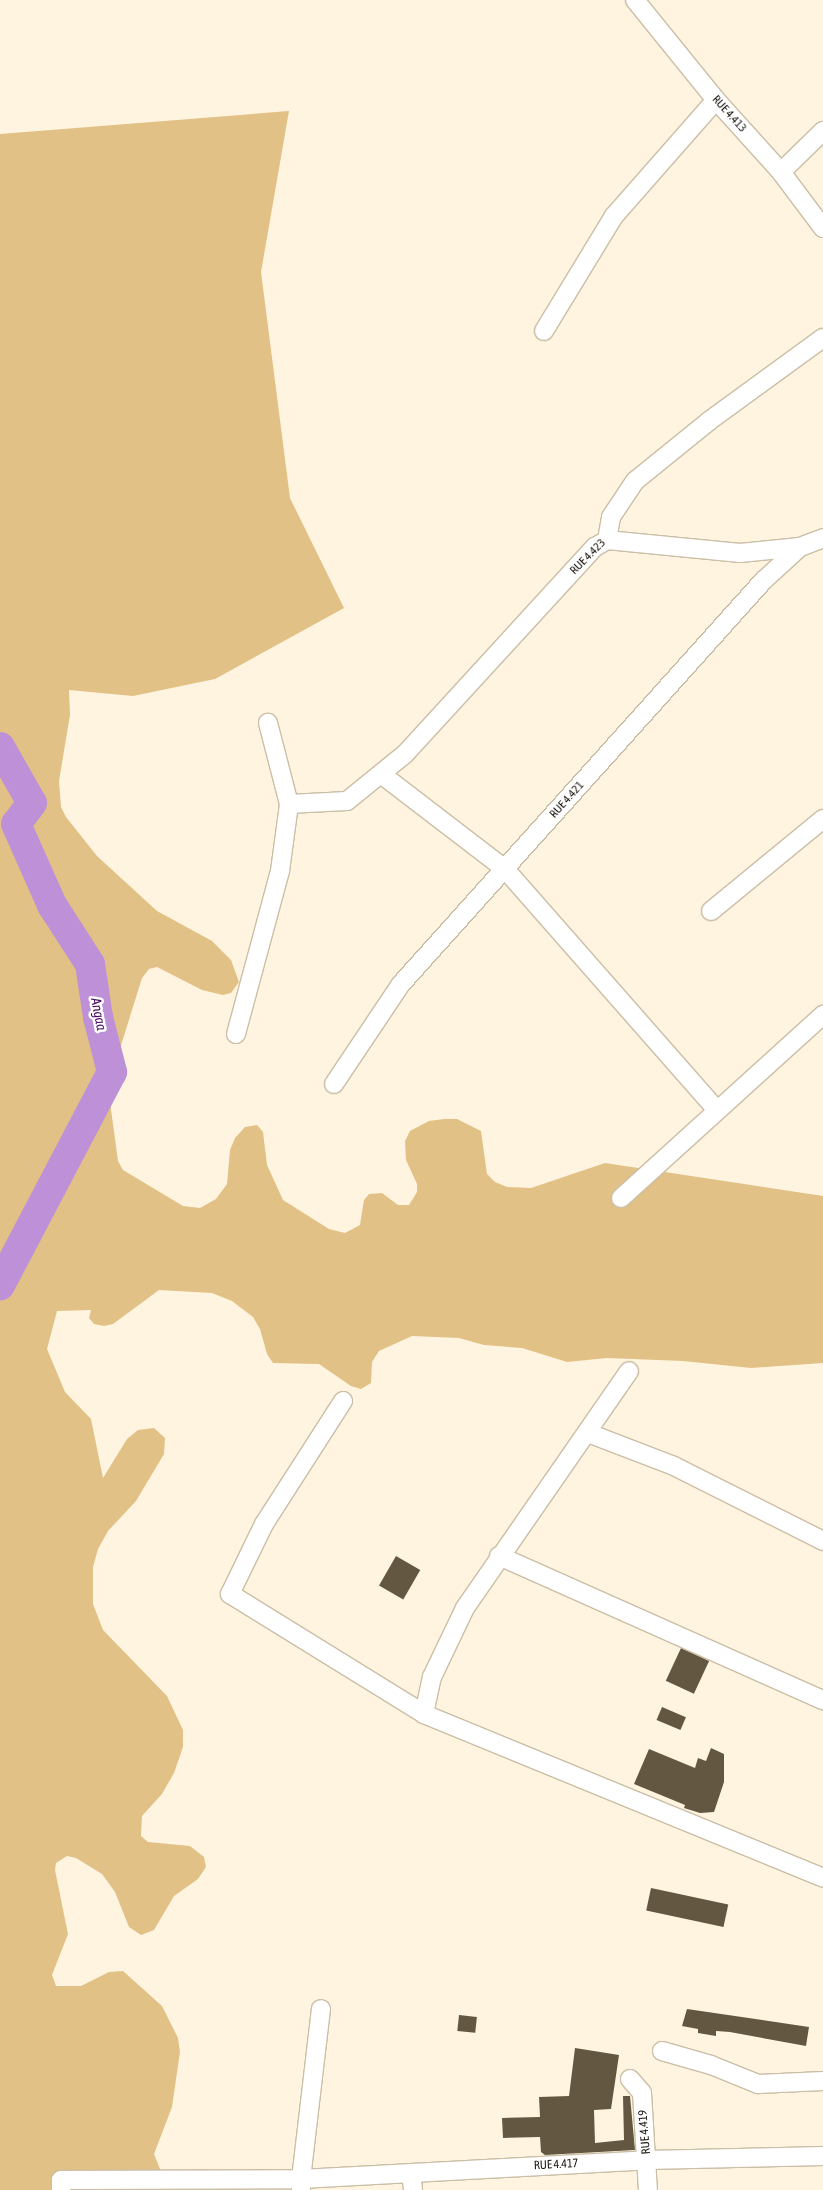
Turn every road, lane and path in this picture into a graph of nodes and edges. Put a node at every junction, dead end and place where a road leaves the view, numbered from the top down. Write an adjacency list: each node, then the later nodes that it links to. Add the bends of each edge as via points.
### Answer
1 (635, 0): 2 (street, RUE 4.413)
2 (716, 100): 4 (street, RUE 4.413); 6 (street, via 614,216)
3 (823, 132): 4 (street)
4 (781, 172): 5 (street, RUE 4.413)
5 (823, 228)
6 (544, 331)
7 (823, 338): 9 (street, RUE 4.423, via 635,481 611,517)
8 (823, 538): 10 (street, RUE 4.421)
9 (607, 540): 10 (street, via 740,553); 12 (street, RUE 4.423, via 595,547 405,754)
10 (800, 547): 15 (street, RUE 4.421, via 763,582)
11 (268, 723): 13 (street)
12 (381, 774): 13 (street, RUE 4.423, via 347,801); 15 (street)
13 (289, 804): 18 (street, via 280,871)
14 (823, 819): 16 (street)
15 (505, 869): 19 (street, RUE 4.421, via 401,984); 20 (street)
16 (711, 911)
17 (823, 1015): 20 (street)
18 (236, 1034)
19 (334, 1084)
20 (717, 1110): 21 (street)
21 (621, 1198)
22 (629, 1371): 24 (street)
23 (343, 1401): 28 (street, via 264,1524 230,1594)
24 (588, 1433): 25 (street, via 674,1466); 26 (street)
25 (823, 1541)
26 (499, 1556): 27 (street, via 738,1659); 28 (street, via 465,1608 432,1677)
27 (823, 1700)
28 (424, 1714): 29 (street)
29 (823, 1878)
30 (321, 2009): 37 (street)
31 (662, 2051): 33 (street, via 711,2065 758,2084)
32 (630, 2079): 35 (street, RUE 4.419, via 642,2092)
33 (823, 2081)
34 (823, 2156): 35 (street, RUE 4.417)
35 (647, 2160): 36 (street, RUE 4.417); 40 (street, RUE 4.419)
36 (412, 2181): 37 (street, RUE 4.417)
37 (301, 2184): 38 (street, RUE 4.417)
38 (186, 2185): 39 (street, RUE 4.417, via 61,2180)
39 (61, 2190)
40 (648, 2190)

